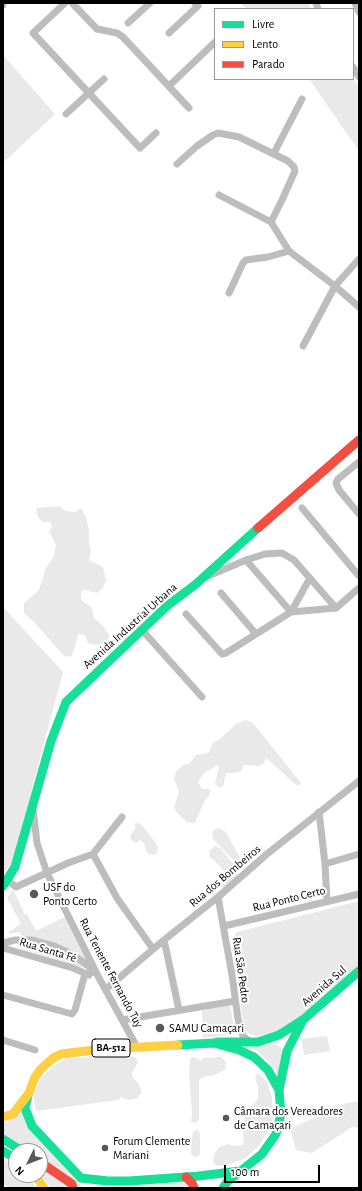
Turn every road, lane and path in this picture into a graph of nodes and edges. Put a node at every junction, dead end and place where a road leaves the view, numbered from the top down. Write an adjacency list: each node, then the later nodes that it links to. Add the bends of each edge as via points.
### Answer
1 (65, 3): 12 (street, via 33,33)
2 (72, 3): 11 (street, via 98,29 123,37)
3 (150, 3): 7 (street)
4 (195, 3): 8 (street, via 198,6)
5 (355, 3): 6 (street)
6 (359, 12)
7 (128, 23)
8 (170, 33)
9 (214, 43): 11 (street)
10 (104, 79): 12 (street)
11 (169, 86): 14 (street)
12 (89, 93): 15 (street); 16 (street, via 140,148)
13 (302, 99): 17 (street)
14 (189, 108)
15 (66, 114)
16 (156, 133)
17 (274, 153): 18 (street, via 239,137 218,134 197,146); 20 (street, via 292,163 295,171)
18 (177, 164)
19 (219, 195): 20 (street)
20 (271, 222): 21 (street)
21 (289, 251): 23 (street); 24 (street, via 246,260)
22 (359, 259): 23 (street)
23 (335, 286): 25 (street); 26 (street)
24 (229, 293)
25 (359, 307)
26 (303, 346)
27 (359, 440): 32 (street, Avenida Industrial Urbana)
28 (359, 462): 30 (street, via 336,483)
29 (302, 508): 34 (street)
30 (359, 514)
31 (246, 560): 33 (street); 35 (street, via 265,554 286,555); 40 (street)
32 (218, 563): 33 (street, via 220,568); 36 (street, Avenida Industrial Urbana)
33 (226, 569): 36 (street)
34 (359, 576)
35 (310, 578): 39 (street); 40 (street)
36 (201, 579): 42 (street, Avenida Industrial Urbana)
37 (359, 588): 39 (street)
38 (221, 593): 43 (street)
39 (336, 608): 40 (street)
40 (291, 612): 43 (street)
41 (186, 614): 43 (street, via 222,654)
42 (142, 630): 44 (street); 46 (street, Avenida Industrial Urbana, via 66,702 51,741)
43 (256, 634)
44 (202, 697)
45 (359, 781): 47 (street, Rua dos Bombeiros)
46 (33, 804): 49 (street, Avenida Industrial Urbana); 50 (street, Rua Tenente Fernando Tuy)
47 (319, 812): 53 (street); 57 (street, Rua dos Bombeiros)
48 (122, 817): 51 (street)
49 (22, 843): 50 (street, via 30,840); 55 (street, Avenida Industrial Urbana, via 15,867)
50 (37, 843): 54 (street, Rua Tenente Fernando Tuy)
51 (93, 854): 54 (street); 63 (street, via 117,898)
52 (359, 854): 53 (street)
53 (326, 864): 58 (street)
54 (47, 873): 55 (street, via 16,887); 66 (street, Rua Tenente Fernando Tuy)
55 (5, 883)
56 (359, 894): 58 (street, Rua Ponto Certo)
57 (218, 897): 59 (street, Rua São Pedro); 60 (street, Rua dos Bombeiros)
58 (327, 901): 59 (street, Rua Ponto Certo)
59 (224, 926): 69 (street, Rua São Pedro)
60 (164, 940): 63 (street, Rua dos Bombeiros); 70 (street)
61 (3, 944): 66 (street, via 15,940 31,940 54,946 86,964)
62 (3, 948): 65 (street, Rua Santa Fé)
63 (153, 949): 67 (street, Rua dos Bombeiros)
64 (359, 971): 71 (street, Avenida Sul)
65 (86, 974): 66 (street, Rua Santa Fé); 68 (street, Rua Santa Fé, via 72,1014)
66 (99, 978): 67 (street, Rua Tenente Fernando Tuy)
67 (106, 989): 72 (street, Rua Tenente Fernando Tuy)
68 (3, 996)
69 (235, 1001): 70 (street); 75 (street, Rua São Pedro, via 240,1029)
70 (179, 1010): 72 (street)
71 (304, 1019): 73 (street, Avenida Sul, via 287,1031); 79 (street, Avenida Sul)
72 (122, 1020): 77 (street, Rua Tenente Fernando Tuy)
73 (266, 1039): 75 (street, Avenida Sul); 79 (street, via 282,1043)
74 (3, 1040): 78 (street)
75 (250, 1042): 76 (street, Avenida Sul)
76 (214, 1043): 77 (street, BA-512); 80 (street, BA-512, via 254,1057 268,1070)
77 (137, 1047): 81 (street, BA-512, via 61,1054 49,1061 36,1077)
78 (35, 1050)
79 (287, 1051): 80 (street, Avenida Sul)
80 (278, 1090): 84 (street, BA-512, via 281,1114 276,1134 262,1154)
81 (29, 1093): 82 (street, BA-512, via 13,1114); 87 (street, via 24,1108 32,1126)
82 (3, 1117)
83 (48, 1167): 89 (street, via 72,1184)
84 (240, 1171): 85 (street); 93 (street, BA-512)
85 (199, 1176): 86 (street); 92 (street)
86 (186, 1177): 88 (street); 91 (street)
87 (81, 1178): 88 (street); 90 (street)
88 (107, 1185)
89 (73, 1188)
90 (84, 1188)
91 (194, 1188)
92 (200, 1188)
93 (223, 1188)

